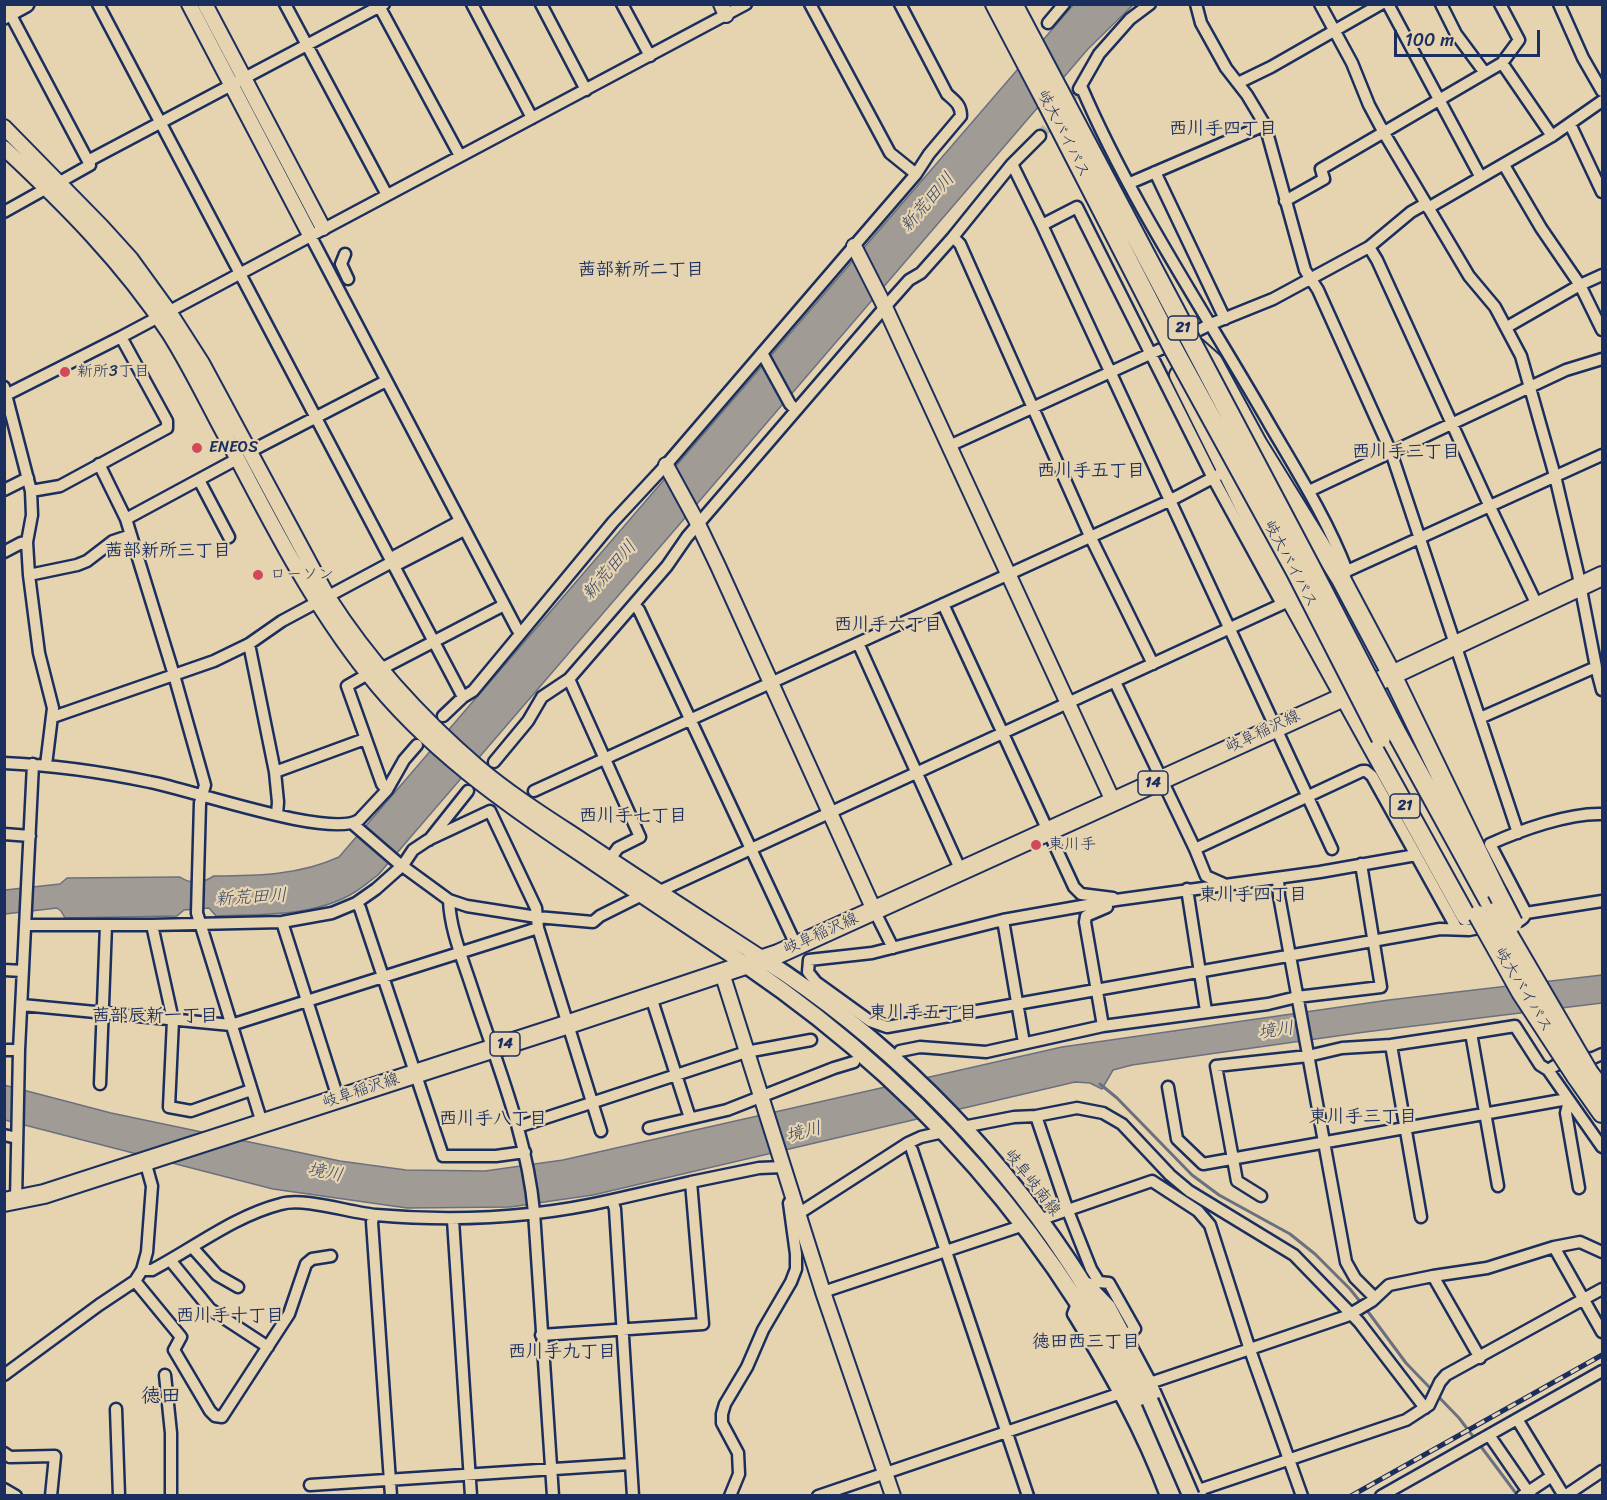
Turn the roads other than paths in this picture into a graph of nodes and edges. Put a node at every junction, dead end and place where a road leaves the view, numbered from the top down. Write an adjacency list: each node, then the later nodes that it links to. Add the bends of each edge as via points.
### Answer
1 (26, 4): 25 (main road)
2 (98, 4): 39 (street)
3 (189, 4): 32 (street)
4 (205, 4): 32 (street)
5 (285, 4): 28 (street)
6 (472, 4): 38 (street)
7 (541, 4): 34 (street)
8 (622, 4): 29 (street)
9 (746, 4): 24 (street)
10 (810, 4): 52 (street, via 890,153)
11 (900, 4): 52 (street, via 947,94 961,109 961,116)
12 (995, 4): 80 (main road, 岐大バイパス / 21, bridge)
13 (1013, 4): 80 (main road, 岐大バイパス / 21, bridge)
14 (1064, 4): 26 (street)
15 (1150, 4): 54 (street, via 1130,19 1099,54 1080,87)
16 (1196, 4): 33 (street, via 1201,23)
17 (1320, 4): 27 (street)
18 (1381, 4): 27 (street)
19 (1388, 4): 36 (street)
20 (1441, 4): 31 (street, via 1456,34)
21 (1500, 4): 30 (street, via 1519,40)
22 (1559, 4): 35 (street)
23 (380, 5): 28 (street); 47 (street)
24 (724, 10): 29 (street)
25 (7, 11): 48 (street)
26 (1048, 23)
27 (1336, 31): 33 (street); 43 (street)
28 (307, 46): 32 (street); 57 (street)
29 (650, 56): 34 (street)
30 (1502, 63): 31 (street); 45 (street)
31 (1485, 73): 36 (street)
32 (238, 83): 39 (street); 62 (street); 63 (street)
33 (1238, 83): 41 (street)
34 (586, 90): 38 (street)
35 (1602, 92)
36 (1439, 99): 43 (street); 53 (street)
37 (1602, 101): 40 (street)
38 (532, 118): 47 (street)
39 (160, 124): 48 (street); 68 (street)
40 (1570, 124): 45 (street); 56 (street)
41 (1265, 125): 51 (street); 58 (street)
42 (4, 128): 55 (street)
43 (1384, 133): 58 (street, via 1321,169 1324,179); 59 (street)
44 (1040, 136): 49 (street)
45 (1552, 136): 50 (street)
46 (4, 148): 55 (street)
47 (460, 156): 57 (street)
48 (88, 161): 55 (street, via 90,165)
49 (1012, 164): 61 (street); 64 (street)
50 (1504, 165): 53 (street); 72 (street, via 1540,228)
51 (1155, 172): 54 (street); 75 (street)
52 (916, 174): 66 (street)
53 (1480, 176): 59 (street)
54 (1130, 183): 76 (street)
55 (52, 186): 60 (street); 74 (street, via 102,227 130,259)
56 (1602, 192)
57 (387, 195): 62 (street)
58 (1285, 201): 71 (street)
59 (1426, 206): 65 (street, via 1411,212); 77 (street, via 1469,276)
60 (4, 212)
61 (1042, 225): 81 (street, via 1077,207); 84 (street)
62 (323, 228): 63 (street)
63 (310, 234): 68 (street); 85 (street)
64 (953, 237): 73 (street, via 921,273); 89 (street, via 960,244)
65 (1369, 247): 71 (street); 91 (street)
66 (856, 250): 73 (street); 82 (street)
67 (345, 254): 70 (street, via 341,264)
68 (239, 272): 74 (street); 90 (street)
69 (1602, 275): 72 (street)
70 (348, 279)
71 (1310, 280): 75 (street); 93 (street, via 1318,290)
72 (1580, 285): 77 (street); 78 (street)
73 (884, 305): 88 (street); 92 (street)
74 (163, 313): 79 (street); 95 (street, via 202,363)
75 (1225, 319): 76 (street)
76 (1210, 324): 81 (street); 104 (street, via 1276,446)
77 (1507, 327): 86 (street, via 1521,356)
78 (1602, 330)
79 (121, 337): 87 (street); 96 (street, via 167,421 167,428)
80 (1182, 346): 119 (main road, 21, via 1213,362 1257,442); 123 (main road, 21, via 1180,377); 196 (main road, 岐大バイパス / 21, bridge, via 1296,572 1388,734)
81 (1151, 354): 84 (street); 98 (street)
82 (765, 357): 88 (street); 97 (street)
83 (1602, 359): 86 (street, via 1566,370)
84 (1111, 372): 89 (street); 105 (street)
85 (386, 381): 90 (street); 109 (street)
86 (1529, 388): 91 (street); 99 (street)
87 (5, 393): 100 (street)
88 (793, 407): 108 (street)
89 (1034, 408): 92 (street); 111 (street)
90 (315, 418): 95 (street); 116 (street)
91 (1452, 424): 93 (street); 106 (street)
92 (949, 446): 117 (street)
93 (1391, 453): 104 (street); 113 (street)
94 (1602, 455): 99 (street)
95 (243, 456): 101 (street); 122 (street)
96 (99, 464): 103 (street, via 60,486); 107 (street)
97 (668, 469): 108 (street); 129 (street, via 612,522)
98 (1218, 476): 105 (street); 123 (street)
99 (1555, 477): 106 (street); 121 (street)
100 (28, 478): 102 (street); 103 (street)
101 (199, 480): 107 (street); 112 (street)
102 (4, 490)
103 (31, 491): 114 (street)
104 (1308, 491): 119 (street)
105 (1169, 501): 111 (street); 128 (street)
106 (1490, 507): 113 (street); 127 (street)
107 (126, 519): 110 (street)
108 (697, 522): 126 (street, via 668,566); 140 (street)
109 (462, 525): 116 (street, via 399,563); 125 (street)
110 (131, 534): 118 (street, via 77,565); 137 (street)
111 (1090, 536): 117 (street); 134 (street)
112 (230, 537)
113 (1420, 538): 119 (street); 133 (street)
114 (27, 542): 115 (street); 118 (street)
115 (4, 552)
116 (392, 562): 122 (street); 130 (street)
117 (1008, 573): 124 (street); 145 (street)
118 (29, 574): 147 (street, via 39,653)
119 (1344, 575): 138 (main road, 21)
120 (1602, 576): 121 (main road, 岐阜稲沢線 / 14)
121 (1580, 587): 127 (main road, 岐阜稲沢線 / 14); 135 (street)
122 (322, 600): 132 (street); 136 (street, via 342,618)
123 (1286, 602): 128 (street); 143 (main road, 21)
124 (944, 604): 131 (street); 151 (street)
125 (504, 605): 129 (street); 130 (street)
126 (634, 605): 139 (street); 148 (street)
127 (1538, 607): 133 (main road, 岐阜稲沢線 / 14)
128 (1228, 629): 134 (street); 150 (street)
129 (521, 632): 144 (street, via 473,691)
130 (434, 642): 136 (street); 144 (street)
131 (858, 643): 140 (street); 159 (street)
132 (249, 644): 137 (street); 160 (street)
133 (1456, 644): 138 (main road, 岐阜稲沢線 / 14); 149 (street)
134 (1153, 664): 141 (street)
135 (1596, 666): 142 (street); 149 (street)
136 (374, 671): 152 (street, via 347,687); 161 (street, via 413,707)
137 (174, 675): 147 (street); 165 (street, via 205,785)
138 (1392, 675): 143 (main road, 岐阜稲沢線 / 14); 216 (main road, 21, bridge, via 1537,970)
139 (568, 679): 154 (street); 155 (street, via 542,697)
140 (771, 682): 148 (street); 168 (street)
141 (1115, 682): 145 (street); 162 (street)
142 (1602, 684)
143 (1345, 695): 150 (main road, 岐阜稲沢線 / 14); 196 (main road, 21)
144 (463, 697): 146 (street)
145 (1068, 704): 151 (street); 167 (street)
146 (443, 716)
147 (53, 717): 158 (street)
148 (691, 718): 154 (street); 177 (street)
149 (1480, 718): 173 (street)
150 (1274, 727): 162 (main road, 岐阜稲沢線 / 14); 166 (street)
151 (1004, 733): 159 (street); 172 (street)
152 (365, 739): 160 (street); 163 (street)
153 (417, 745): 163 (street)
154 (604, 760): 164 (street); 181 (street, via 640,837 618,848)
155 (494, 762)
156 (4, 763): 157 (street)
157 (33, 764): 158 (street); 175 (street)
158 (46, 765): 165 (street, via 153,782)
159 (917, 771): 168 (street); 184 (street)
160 (275, 772): 169 (street)
161 (473, 779): 176 (street); 181 (street, via 536,810); 189 (street)
162 (1161, 779): 167 (main road, 岐阜稲沢線 / 14); 178 (street)
163 (387, 790): 171 (street)
164 (534, 791)
165 (202, 797): 169 (street); 197 (street)
166 (1308, 798): 178 (street); 179 (street); 180 (street, via 1366,771)
167 (1113, 801): 172 (main road, 岐阜稲沢線 / 14)
168 (831, 813): 177 (street); 194 (street)
169 (277, 814): 171 (street)
170 (1602, 814): 173 (street)
171 (356, 826): 182 (street)
172 (1048, 830): 184 (main road, 岐阜稲沢線 / 14); 191 (street, via 1074,887 1081,894)
173 (1518, 833): 195 (street, via 1490,844)
174 (4, 834): 175 (street)
175 (30, 836): 199 (street)
176 (428, 840): 182 (street); 201 (street, via 490,812 536,908)
177 (752, 849): 188 (street); 205 (street)
178 (1195, 849): 186 (street, via 1206,876)
179 (1332, 849)
180 (1416, 855): 183 (street); 196 (street)
181 (610, 859): 188 (street)
182 (400, 863): 190 (street); 193 (street, via 376,889)
183 (1360, 864): 185 (street); 204 (street)
184 (961, 871): 194 (main road, 岐阜稲沢線 / 14)
185 (1278, 878): 186 (street); 208 (street)
186 (1224, 884): 187 (street)
187 (1187, 890): 191 (street); 212 (street)
188 (660, 891): 209 (street)
189 (642, 895): 201 (street, via 593,922); 209 (street)
190 (449, 900): 201 (street); 207 (street)
191 (1116, 900): 198 (street); 215 (street, via 1086,916)
192 (1602, 901): 195 (street)
193 (356, 903): 200 (street, via 332,913); 214 (street)
194 (874, 910): 205 (main road, 岐阜稲沢線 / 14); 206 (street)
195 (1526, 913): 196 (street, via 1520,921 1469,930)
196 (1474, 918): 204 (street); 216 (main road, 岐大バイパス / 21, bridge); 216 (main road, 21, via 1504,979)
197 (198, 919): 200 (street); 203 (street); 226 (street)
198 (1003, 920): 206 (street); 220 (street)
199 (26, 922): 202 (street); 211 (street)
200 (282, 922): 219 (street)
201 (538, 923): 207 (street); 225 (street)
202 (106, 925): 203 (street); 223 (street)
203 (152, 925): 224 (street)
204 (1373, 942): 208 (street); 218 (street, via 1380,987)
205 (796, 945): 209 (main road, 岐阜稲沢線 / 14)
206 (894, 948): 220 (street, via 809,960 808,972 870,1021 887,1027)
207 (461, 952): 214 (street); 232 (street)
208 (1291, 956): 212 (street); 218 (street)
209 (754, 962): 213 (main road, 岐阜稲沢線 / 14); 257 (main road, 岐阜岐南線, via 787,975 842,1017); 261 (main road, 岐阜岐南線, via 895,1083)
210 (4, 970): 211 (street)
211 (23, 971): 221 (street)
212 (1200, 972): 215 (street); 222 (street)
213 (722, 973): 217 (main road, 岐阜稲沢線 / 14); 236 (street)
214 (383, 976): 219 (street); 241 (street)
215 (1096, 989): 220 (street); 227 (street)
216 (1530, 990): 242 (main road, 岐大バイパス / 21, bridge)
217 (651, 997): 225 (main road, 岐阜稲沢線 / 14); 243 (street)
218 (1298, 1000): 222 (street); 237 (street)
219 (307, 1002): 226 (street); 248 (street)
220 (1017, 1003): 230 (street)
221 (22, 1005): 223 (street); 234 (street)
222 (1206, 1011): 227 (street)
223 (104, 1013): 224 (street); 244 (street)
224 (173, 1020): 226 (street); 246 (street, via 169,1107 191,1111)
225 (569, 1024): 232 (main road, 岐阜稲沢線 / 14); 251 (street)
226 (231, 1026): 246 (street)
227 (1103, 1026): 230 (street)
228 (1471, 1033): 231 (street); 240 (street, via 1515,1026 1540,1065); 253 (street)
229 (811, 1040): 236 (street)
230 (1024, 1043): 235 (street, via 986,1052 920,1047)
231 (1391, 1045): 237 (street); 260 (street)
232 (492, 1048): 241 (main road, 岐阜稲沢線 / 14); 258 (street)
233 (4, 1050): 234 (street)
234 (19, 1050): 264 (street)
235 (900, 1051)
236 (746, 1052): 243 (street); 249 (street)
237 (1308, 1053): 265 (street); 269 (street, via 1216,1066)
238 (1602, 1054): 240 (street)
239 (854, 1062): 249 (street)
240 (1548, 1070): 250 (street)
241 (414, 1073): 248 (main road, 岐阜稲沢線 / 14); 268 (street, via 443,1156)
242 (1583, 1074): 247 (main road, 岐大バイパス / 21); 252 (main road, 岐大バイパス / 21)
243 (676, 1075): 251 (street); 255 (street)
244 (100, 1084)
245 (1168, 1087): 269 (street, via 1177,1138 1203,1164)
246 (251, 1090): 256 (street)
247 (1602, 1090)
248 (338, 1098): 256 (main road, 岐阜稲沢線 / 14)
249 (762, 1101): 255 (street); 271 (street)
250 (1569, 1101): 253 (street); 266 (street); 274 (street, via 1566,1113)
251 (592, 1102): 258 (street); 262 (street)
252 (1602, 1113)
253 (1486, 1114): 260 (street); 273 (street)
254 (1036, 1116): 257 (street); 279 (street); 303 (street, via 1077,1108 1103,1113 1122,1124 1189,1191 1294,1255)
255 (690, 1118): 259 (street)
256 (255, 1125): 270 (main road, 岐阜稲沢線 / 14)
257 (962, 1125): 285 (main road, 岐阜岐南線)
258 (518, 1127): 268 (street)
259 (649, 1128)
260 (1405, 1128): 265 (street); 283 (street)
261 (940, 1129): 282 (street, via 908,1143); 286 (main road, 岐阜岐南線)
262 (601, 1131)
263 (4, 1135): 264 (street)
264 (17, 1136): 278 (street)
265 (1324, 1143): 269 (street); 300 (street, via 1346,1262)
266 (1602, 1147)
267 (912, 1150): 289 (street)
268 (526, 1153): 280 (street)
269 (1233, 1159): 275 (street, via 1237,1181)
270 (146, 1161): 278 (main road, 岐阜稲沢線 / 14); 293 (street, via 152,1186)
271 (782, 1163): 272 (street); 276 (street)
272 (691, 1182): 277 (street); 304 (street, via 703,1324)
273 (1497, 1186)
274 (1579, 1188)
275 (1261, 1196)
276 (793, 1198): 282 (street); 343 (street, via 789,1203 796,1269 722,1414 722,1423 738,1453 739,1474)
277 (612, 1200): 280 (street); 304 (street)
278 (10, 1202)
279 (1068, 1210): 285 (street); 307 (street, via 1091,1269 1099,1282 1109,1283 1135,1329); 309 (street, via 1152,1181 1198,1211 1210,1225)
280 (534, 1213): 284 (street); 306 (street)
281 (374, 1215): 284 (street); 287 (street, via 284,1203 233,1223); 330 (street)
282 (798, 1215): 299 (street)
283 (1421, 1217)
284 (453, 1220): 328 (street)
285 (1039, 1220): 294 (main road, 岐阜岐南線)
286 (1024, 1225): 289 (street); 302 (main road, 岐阜岐南線)
287 (192, 1247): 292 (street); 297 (street, via 217,1275)
288 (1554, 1247): 290 (street, via 1580,1242); 295 (street, via 1487,1268); 301 (street)
289 (945, 1251): 299 (street); 320 (street)
290 (1602, 1252)
291 (331, 1256): 308 (street, via 306,1264 289,1314)
292 (170, 1260): 293 (street, via 152,1270); 308 (street, via 210,1309)
293 (142, 1270): 296 (street)
294 (1077, 1274): 307 (street, via 1110,1306); 316 (main road, 岐阜岐南線, via 1121,1347)
295 (1433, 1276): 300 (street, via 1389,1285); 310 (street)
296 (135, 1281): 308 (street, via 181,1337 174,1350 215,1416 225,1414); 312 (street)
297 (238, 1287)
298 (1602, 1289): 301 (street)
299 (823, 1292): 327 (street)
300 (1373, 1299): 303 (street)
301 (1583, 1300): 305 (street); 310 (street)
302 (1078, 1301): 315 (street, via 1073,1314); 316 (main road, 岐阜岐南線)
303 (1354, 1313): 309 (street); 317 (street)
304 (623, 1329): 306 (street); 324 (street)
305 (1602, 1332)
306 (542, 1335): 325 (street)
307 (1126, 1335): 314 (street)
308 (268, 1347)
309 (1250, 1350): 314 (street); 323 (street)
310 (1480, 1358): 317 (street, via 1446,1375)
311 (1602, 1371): 319 (street)
312 (4, 1375)
313 (165, 1375): 338 (street, via 171,1433)
314 (1149, 1383): 333 (street)
315 (1122, 1392): 320 (street); 347 (street)
316 (1144, 1404): 333 (main road, 岐阜岐南線, bridge); 348 (main road, 岐阜岐南線)
317 (1427, 1407): 323 (street, via 1406,1420)
318 (116, 1409): 337 (street)
319 (1517, 1419): 321 (street); 329 (street)
320 (1007, 1432): 327 (street); 346 (street)
321 (1487, 1436): 334 (street); 351 (street)
322 (4, 1454): 336 (street, via 55,1456)
323 (1289, 1460): 333 (street); 350 (street)
324 (631, 1464): 325 (street); 342 (street)
325 (551, 1470): 328 (street); 341 (street)
326 (1602, 1471): 352 (street)
327 (886, 1473): 344 (street); 345 (street)
328 (470, 1475): 330 (street); 340 (street)
329 (1552, 1476): 334 (street); 352 (street)
330 (390, 1479): 331 (street); 339 (street)
331 (310, 1485)
332 (4, 1489): 335 (street)
333 (1197, 1494): 349 (street)
334 (1526, 1494)
335 (16, 1496)
336 (51, 1496)
337 (118, 1496)
338 (171, 1496)
339 (392, 1496)
340 (471, 1496)
341 (553, 1496)
342 (633, 1496)
343 (730, 1496)
344 (818, 1496)
345 (893, 1496)
346 (1028, 1496)
347 (1166, 1496)
348 (1177, 1496)
349 (1184, 1496)
350 (1302, 1496)
351 (1381, 1496)
352 (1565, 1496)

